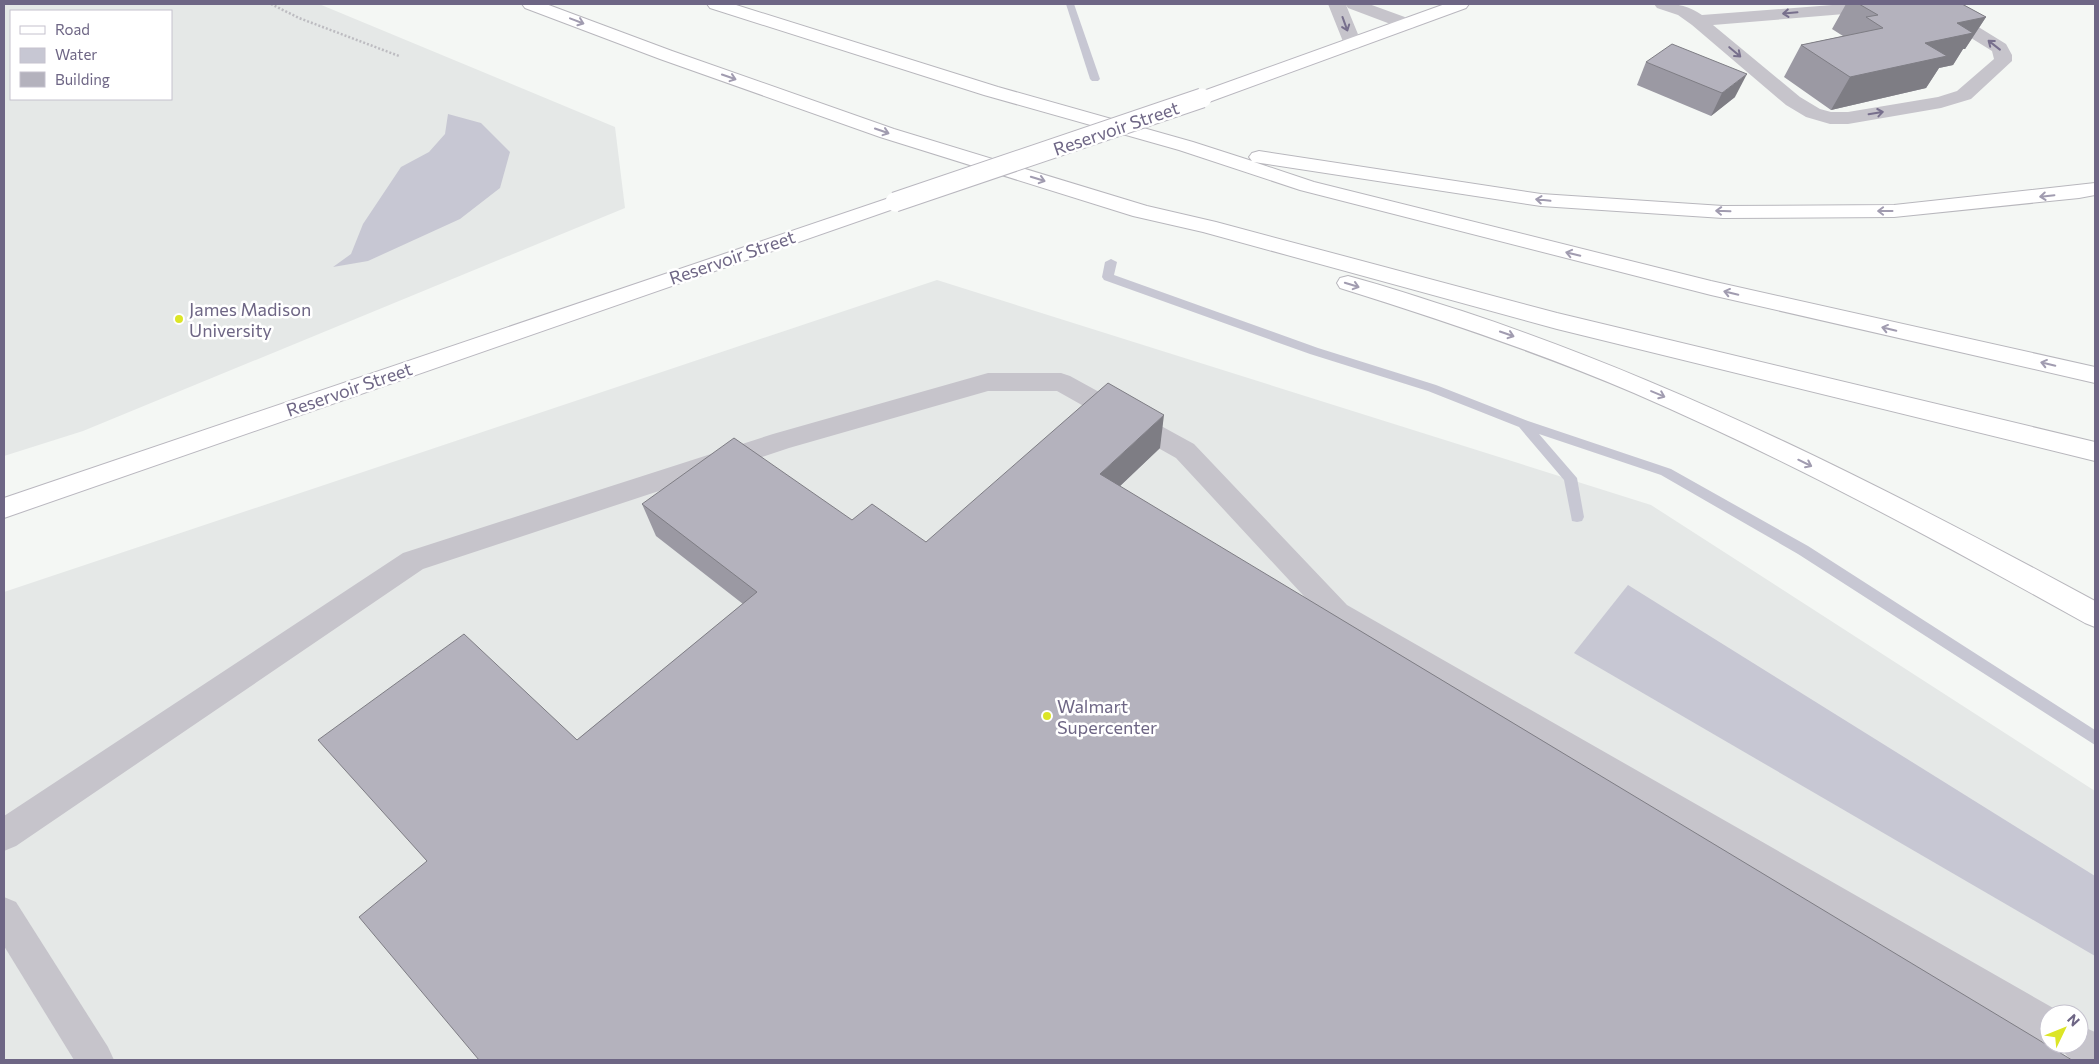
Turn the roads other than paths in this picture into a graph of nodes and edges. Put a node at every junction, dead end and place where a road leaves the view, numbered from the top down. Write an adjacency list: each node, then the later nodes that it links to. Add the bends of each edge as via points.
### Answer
1 (531, 4): 14 (main road, one-way to 14, via 887,132)
2 (716, 4): 12 (main road, via 1007,96)
3 (1338, 4): 11 (street, one-way to 11)
4 (1354, 4): 10 (street)
5 (1460, 4): 10 (main road, Reservoir Street)
6 (1663, 4): 9 (street, via 1684,11)
7 (1900, 4): 9 (street, one-way to 9)
8 (1931, 8): 9 (street, one-way to 8, via 1793,101 1813,113 1830,118 1848,118 1964,95 2003,60 2000,48 1947,14)
9 (1698, 21)
10 (1407, 24): 11 (main road, Reservoir Street)
11 (1353, 44): 17 (main road, Reservoir Street, bridge)
12 (1186, 146): 13 (main road, one-way to 12, via 1894,211 1723,212 1541,200); 15 (main road, one-way to 12, via 1540,246 1307,186)
13 (2095, 189)
14 (1141, 211): 16 (main road, via 1557,321); 18 (main road, one-way to 18, via 1265,258 1500,332 1630,382 1835,478)
15 (2095, 375)
16 (2095, 452)
17 (4, 508)
18 (2095, 615)
19 (4, 835): 21 (street, via 413,561 782,441 988,382 1061,382 1185,451 1337,613)
20 (4, 914): 22 (street)
21 (2039, 1020)
22 (95, 1060)

